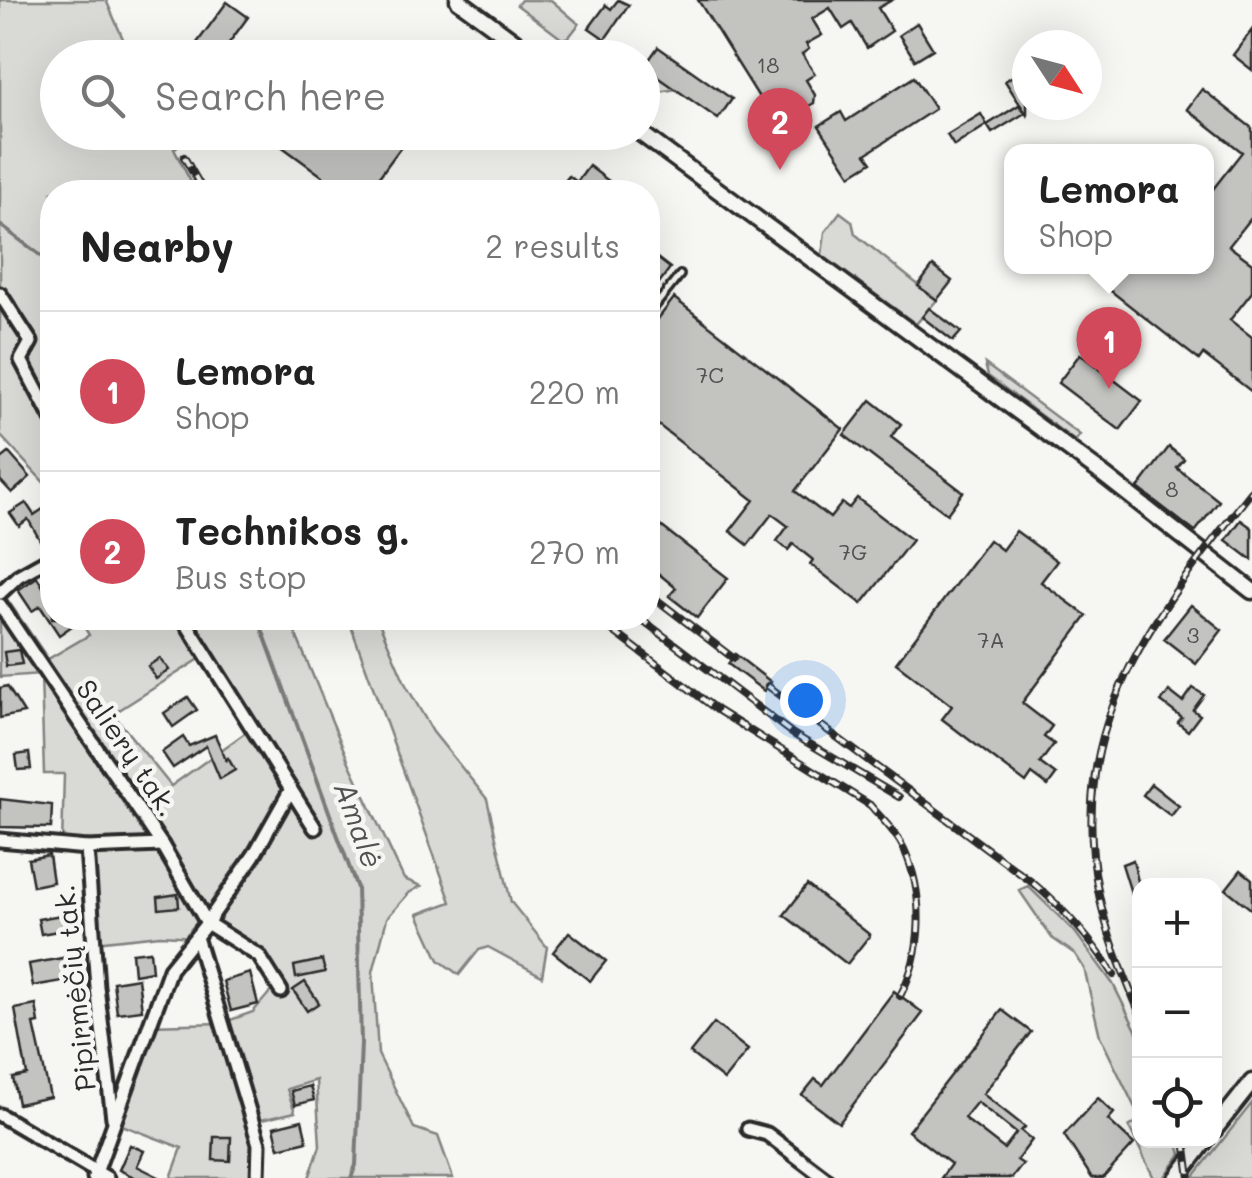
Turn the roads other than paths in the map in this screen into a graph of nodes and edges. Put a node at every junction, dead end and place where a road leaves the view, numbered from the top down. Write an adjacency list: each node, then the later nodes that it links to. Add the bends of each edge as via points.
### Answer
1 (458, 0): 2 (street)
2 (512, 40)
3 (660, 147): 9 (street)
4 (680, 275): 6 (lane)
5 (0, 294): 7 (street, via 31,342 21,360)
6 (660, 300)
7 (40, 396)
8 (40, 564): 10 (street)
9 (1252, 591)
10 (0, 592)
11 (0, 605): 16 (street, Salierų tak.)
12 (189, 630): 13 (street)
13 (290, 791): 14 (street); 18 (street)
14 (316, 828)
15 (0, 840): 17 (street)
16 (162, 845): 17 (street); 18 (street, Salierų tak.)
17 (87, 848): 24 (street, Pipirmėčių tak.)
18 (207, 923): 19 (street); 20 (street, via 259,956)
19 (196, 937): 24 (street, via 170,969); 28 (street, via 259,1144)
20 (281, 990)
21 (1252, 1082): 23 (street)
22 (0, 1116): 27 (street)
23 (1222, 1120)
24 (114, 1122): 27 (street)
25 (748, 1129): 29 (street, via 767,1134)
26 (1200, 1148): 30 (street)
27 (100, 1176)
28 (258, 1178)
29 (824, 1178)
30 (1176, 1178)

